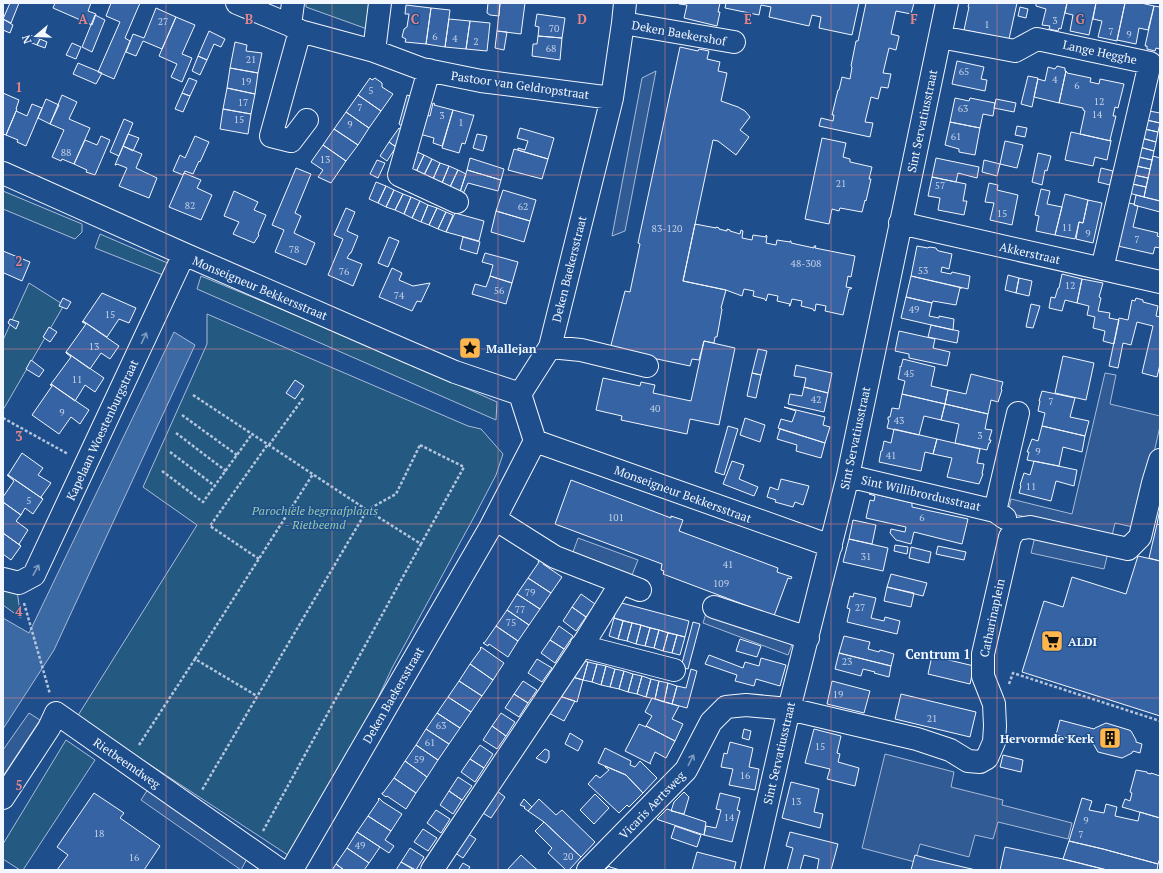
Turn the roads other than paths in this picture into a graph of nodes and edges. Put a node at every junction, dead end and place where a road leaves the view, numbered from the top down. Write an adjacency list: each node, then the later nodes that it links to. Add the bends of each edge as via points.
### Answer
1 (237, 3): 6 (street, Pastoor van Geldropstraat)
2 (293, 3): 6 (street)
3 (380, 3): 9 (street)
4 (947, 3): 7 (street, Sint Servatiusstraat)
5 (624, 13): 8 (street, Deken Baekershof); 11 (street, Deken Baekersstraat)
6 (295, 28): 9 (street, Pastoor van Geldropstraat); 12 (street, via 271,136 292,141)
7 (940, 37): 15 (street, Sint Servatiusstraat); 17 (street, Lange Hegghe, via 1015,51 1037,39 1150,63)
8 (734, 42)
9 (374, 51): 10 (street, Pastoor van Geldropstraat)
10 (429, 70): 11 (street, Pastoor van Geldropstraat, via 481,81); 14 (street, via 399,175)
11 (612, 98): 19 (street, Deken Baekersstraat)
12 (307, 120)
13 (3, 173): 16 (street, Monseigneur Bekkersstraat)
14 (457, 202)
15 (900, 223): 17 (street, Akkerstraat); 25 (street, Sint Servatiusstraat)
16 (184, 254): 21 (street, Monseigneur Bekkersstraat, via 455,372); 28 (street, Kapelaan Woestenburgstraat, one-way to 16, via 19,583 34,575)
17 (1102, 269): 18 (street, Akkerstraat)
18 (1160, 282)
19 (550, 347): 20 (street, via 581,350); 21 (street, Deken Baekersstraat)
20 (647, 366)
21 (520, 394): 23 (street)
22 (1018, 413): 25 (street, Sint Willibrordusstraat, via 1000,514)
23 (535, 441): 26 (street, Deken Baekersstraat); 27 (street, Monseigneur Bekkersstraat)
24 (1160, 460): 33 (street, Catharinaplein, via 1140,537 1128,549 1030,527 1017,529 1010,537 983,654 983,676 994,704 995,726 994,742 986,758 980,762 968,761 950,750 917,739)
25 (848, 476): 27 (street, Sint Servatiusstraat)
26 (495, 519): 31 (street, via 556,557 630,586); 36 (street, Deken Baekersstraat)
27 (831, 546): 30 (street, Sint Servatiusstraat)
28 (3, 579)
29 (714, 607): 30 (street)
30 (808, 638): 33 (street, Sint Servatiusstraat)
31 (581, 646): 32 (street); 37 (street)
32 (674, 670)
33 (789, 709): 38 (street, Vicaris Aertsweg, one-way to 33, via 686,770 711,722 726,707 746,705); 39 (street, Sint Servatiusstraat)
34 (3, 798): 35 (street, Rietbeemdweg, via 56,713)
35 (280, 870)
36 (290, 870)
37 (432, 870)
38 (588, 870)
39 (752, 870)

